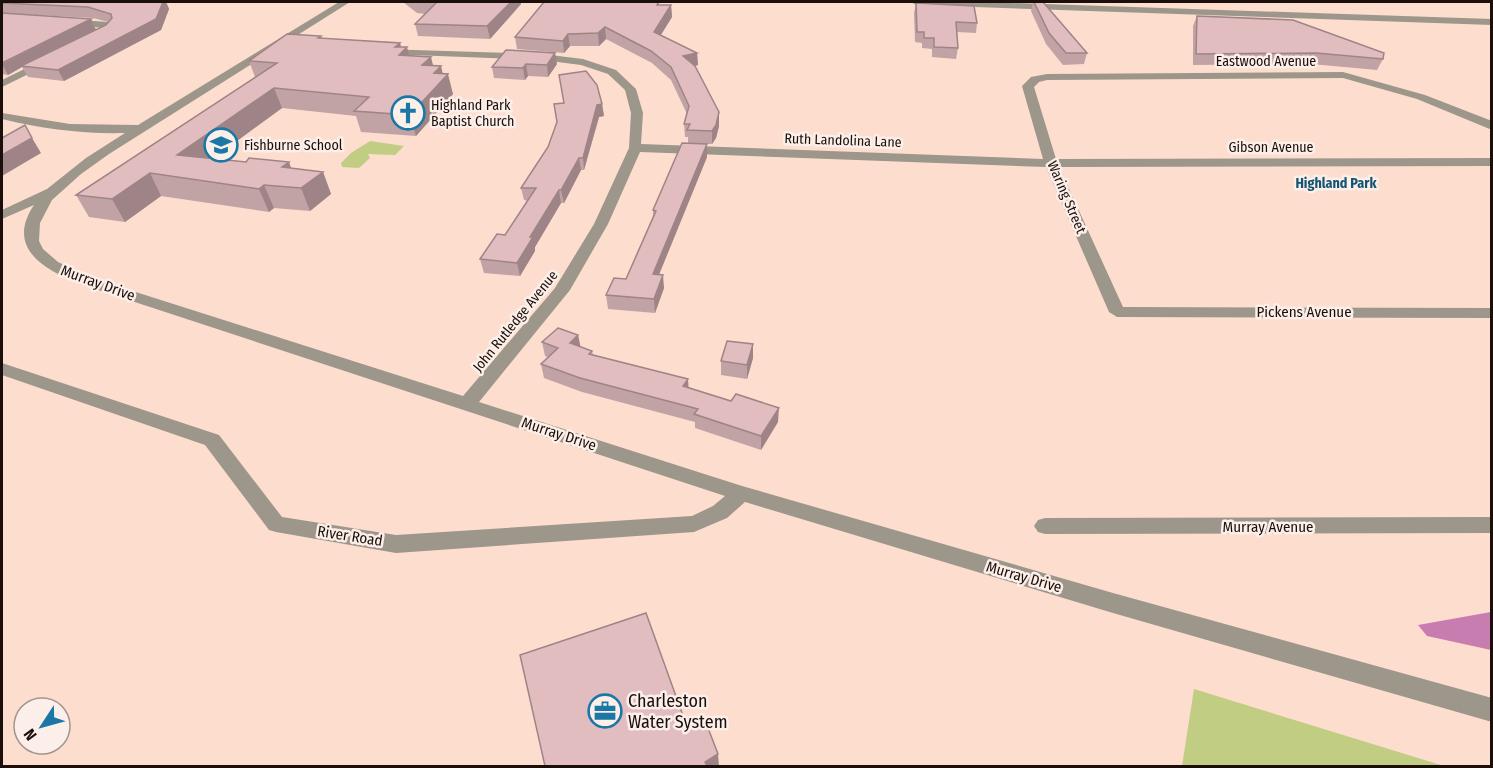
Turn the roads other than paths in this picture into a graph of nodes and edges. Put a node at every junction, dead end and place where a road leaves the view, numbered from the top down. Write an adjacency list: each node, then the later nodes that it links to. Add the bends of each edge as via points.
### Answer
1 (345, 2): 6 (street, Murray Drive)
2 (916, 2): 4 (street)
3 (59, 21): 5 (street, via 109,26 106,32)
4 (1491, 22)
5 (85, 42)
6 (276, 45): 7 (street); 14 (street, Murray Drive)
7 (303, 46)
8 (369, 50): 15 (street, John Rutledge Avenue, via 542,57 583,62 612,72 630,89 637,113)
9 (54, 58): 11 (street)
10 (1032, 80): 13 (street, Eastwood Avenue, via 1343,75 1421,97); 17 (street, Waring Street, via 1028,86)
11 (2, 84)
12 (2, 116): 14 (street, via 100,130)
13 (1491, 126)
14 (141, 129): 18 (street, Murray Drive)
15 (635, 148): 17 (street, Ruth Landolina Lane); 23 (street, John Rutledge Avenue, via 601,224 562,290)
16 (1491, 162): 17 (street, Gibson Avenue)
17 (1051, 163): 20 (street, Waring Street)
18 (53, 191): 19 (street); 23 (street, Murray Drive, via 38,208 32,238 44,259 58,269)
19 (2, 215)
20 (1117, 312): 21 (street, Pickens Avenue)
21 (1491, 313)
22 (2, 369): 24 (street, River Road, via 212,440 276,524 287,526 396,544 694,524 720,512)
23 (467, 404): 24 (street, Murray Drive)
24 (741, 493): 27 (street, Murray Drive)
25 (1491, 525): 26 (street, Murray Avenue)
26 (1045, 526)
27 (1491, 710)

